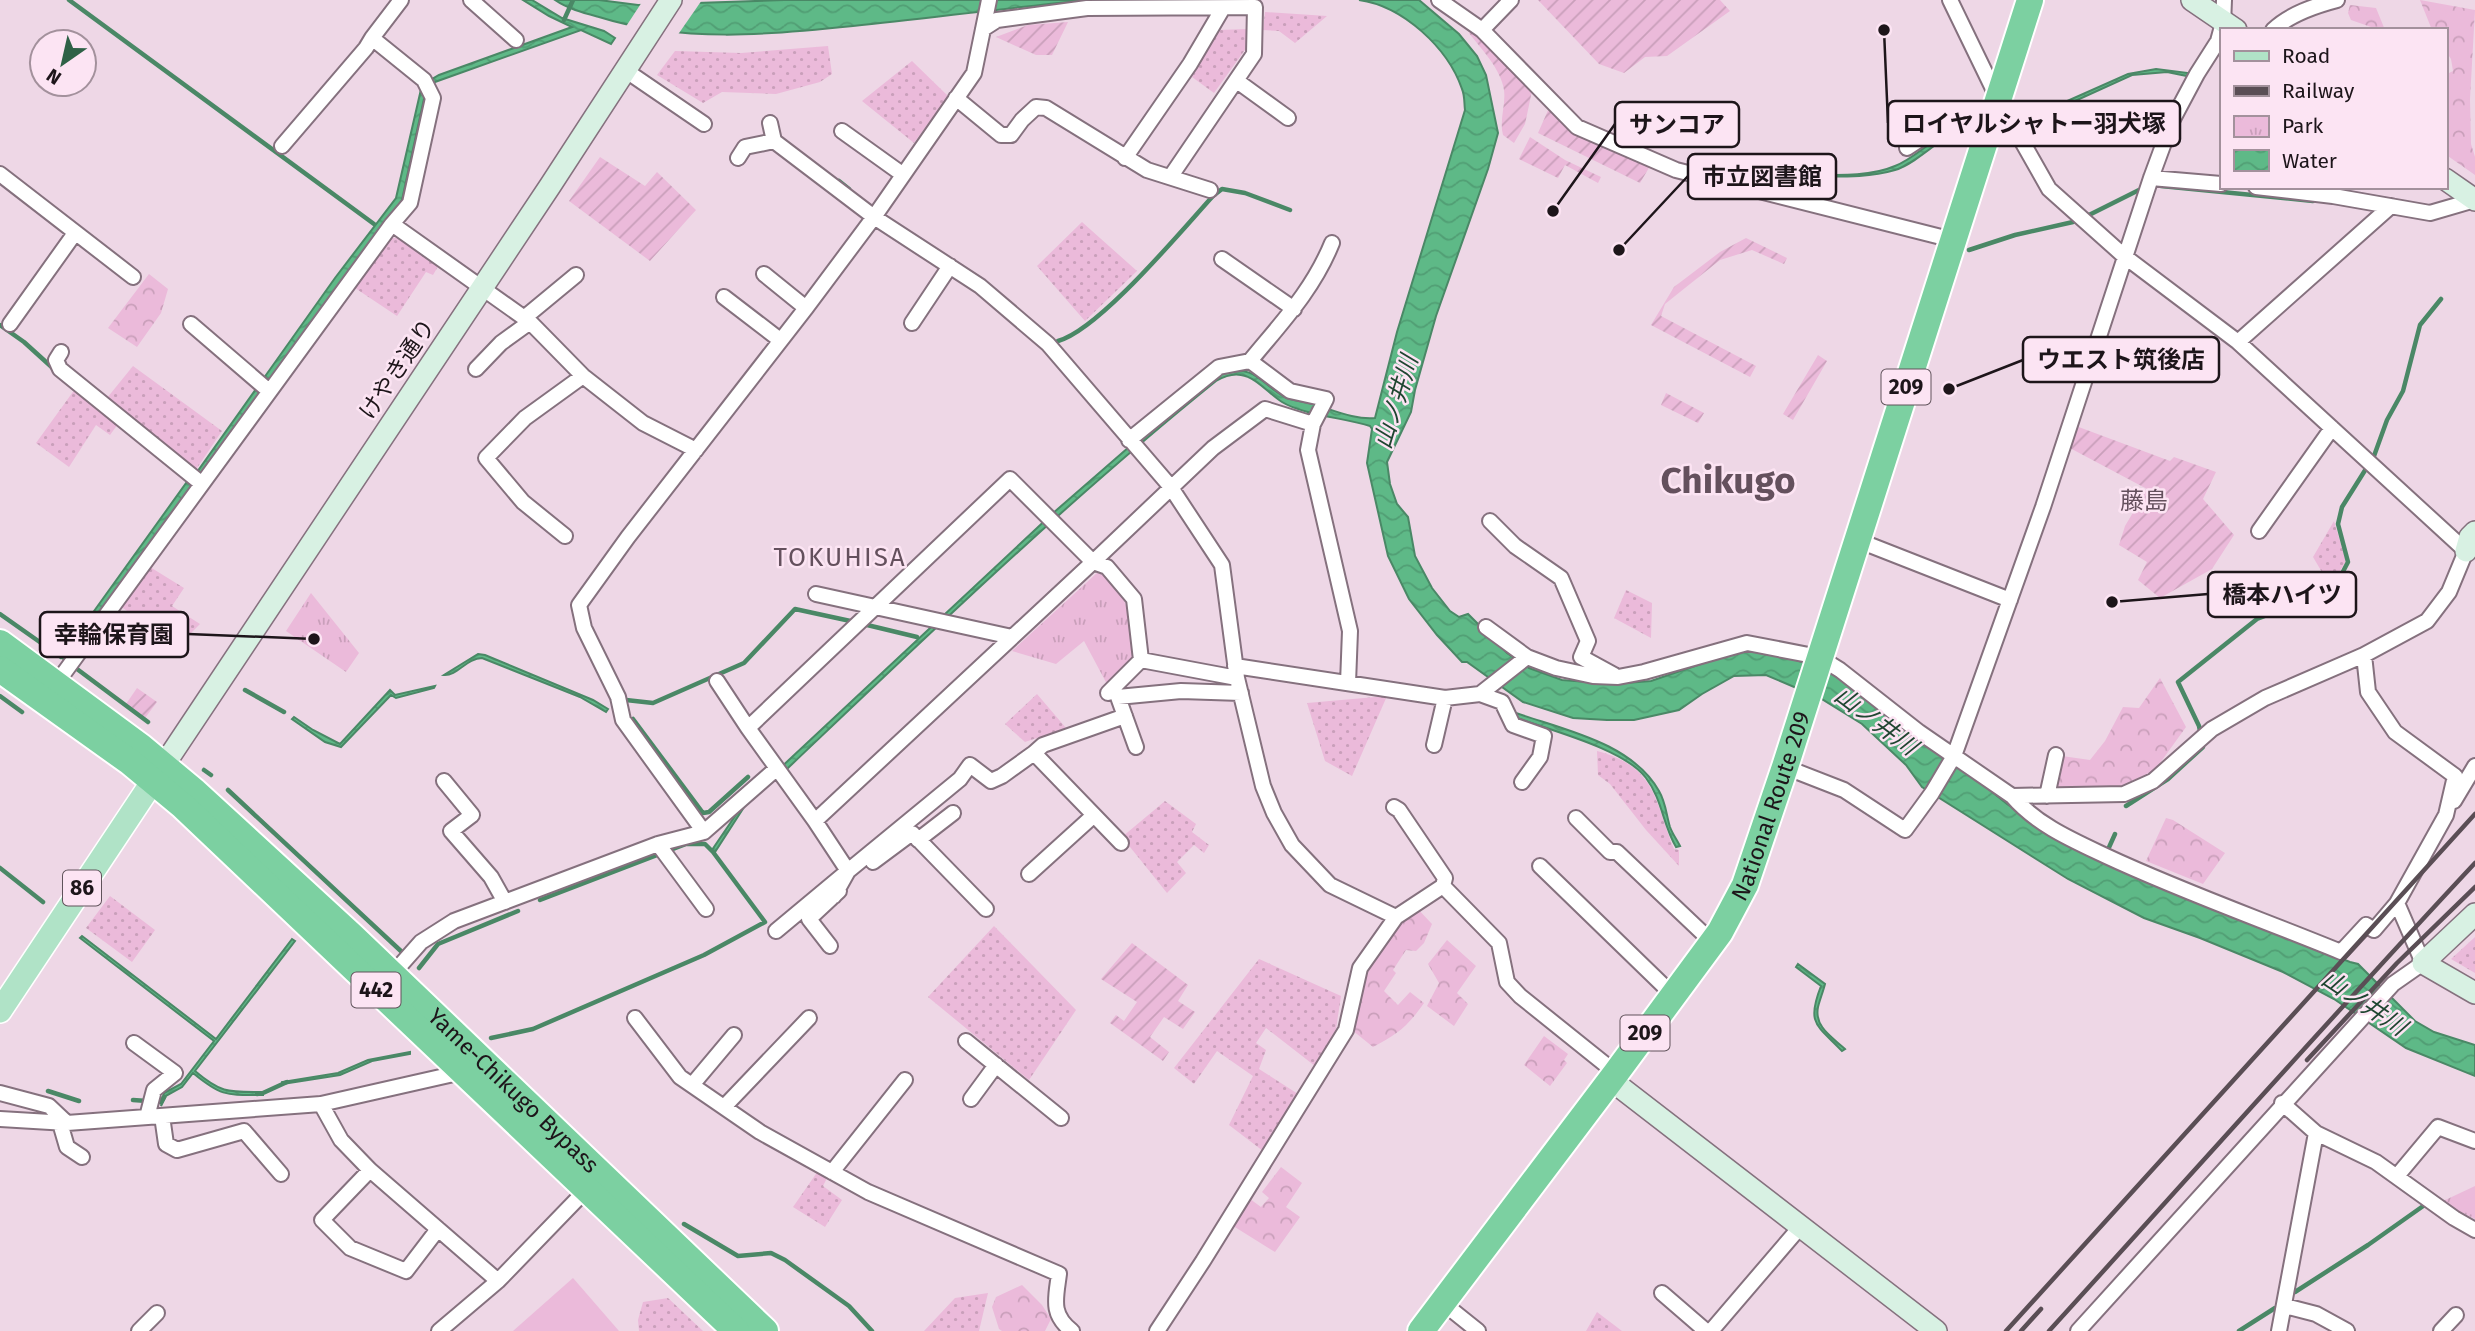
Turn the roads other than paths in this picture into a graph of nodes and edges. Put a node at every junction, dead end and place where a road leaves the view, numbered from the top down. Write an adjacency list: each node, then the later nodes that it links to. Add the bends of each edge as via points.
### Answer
1 (401, 0): 17 (street)
2 (471, 0): 19 (street)
3 (671, 0): 20 (street, けやき通り)
4 (989, 0): 13 (street)
5 (1439, 0): 16 (street)
6 (1511, 0): 16 (street)
7 (1950, 0): 23 (street)
8 (2030, 0): 23 (highway, National Route 209 / 209)
9 (2192, 0): 14 (street)
10 (2224, 0): 14 (street)
11 (2337, 0): 15 (street)
12 (1223, 8): 13 (street, via 1087,8); 21 (street, via 1255,7 1254,54); 32 (street)
13 (983, 23): 22 (street, via 974,73)
14 (2226, 28)
15 (2275, 28)
16 (1482, 30): 46 (street, via 1577,127 1676,170)
17 (372, 38): 29 (street); 44 (street, via 427,84 432,98 410,203)
18 (2220, 38): 36 (street, via 2172,121)
19 (516, 40)
20 (625, 70): 26 (street); 54 (street, けやき通り)
21 (1237, 82): 24 (street); 35 (street)
22 (957, 98): 32 (street, via 1002,135 1011,135 1036,107 1046,108); 34 (street)
23 (1995, 107): 30 (street, via 1945,123); 46 (highway, National Route 209 / 209); 48 (street, via 2049,189)
24 (1288, 118)
25 (770, 123): 28 (street)
26 (704, 124)
27 (842, 131): 34 (street)
28 (774, 141): 31 (street, via 746,147); 43 (street)
29 (282, 146)
30 (1907, 148)
31 (738, 158)
32 (1125, 158): 35 (street)
33 (0, 174): 45 (street)
34 (902, 174): 43 (street)
35 (1171, 176): 40 (street)
36 (2151, 178): 38 (street); 48 (street)
37 (2447, 180): 41 (street)
38 (2220, 184)
39 (2273, 189): 42 (street)
40 (1210, 190)
41 (2475, 200): 42 (street, via 2430,214)
42 (2392, 206): 63 (street)
43 (874, 217): 50 (street); 56 (street)
44 (392, 224): 54 (street); 68 (street)
45 (75, 233): 53 (street); 60 (street)
46 (1953, 240): 78 (highway, National Route 209 / 209)
47 (1332, 243): 57 (street, via 1320,271)
48 (2124, 256): 63 (street); 82 (street)
49 (1222, 259): 57 (street)
50 (950, 266): 59 (street); 71 (street, via 1048,344)
51 (764, 274): 56 (street)
52 (576, 275): 58 (street)
53 (134, 277)
54 (483, 287): 58 (street); 111 (street, けやき通り)
55 (724, 297): 62 (street)
56 (806, 308): 62 (street)
57 (1294, 309): 65 (street)
58 (527, 320): 66 (street); 67 (street)
59 (912, 323)
60 (10, 324)
61 (191, 324): 68 (street)
62 (780, 340): 72 (street)
63 (2238, 342): 70 (street)
64 (61, 352): 73 (street, via 57,360 61,369)
65 (1250, 361): 69 (street, via 1290,391 1326,399); 71 (street, via 1219,367)
66 (476, 369)
67 (583, 376): 72 (street, via 643,423); 77 (street, via 525,418 486,458 523,502)
68 (265, 388): 73 (street)
69 (1313, 424): 74 (street, via 1265,408); 95 (street, via 1308,450 1350,631)
70 (2332, 428): 76 (street); 79 (street)
71 (1129, 440): 74 (street)
72 (695, 450): 122 (street, via 579,605 584,628 618,697 623,720)
73 (197, 480): 97 (street)
74 (1170, 486): 80 (street); 92 (street, via 1222,565)
75 (1490, 521): 93 (street, via 1515,546 1561,578 1588,640 1581,657)
76 (2259, 531)
77 (565, 536)
78 (1857, 540): 82 (street); 89 (highway, National Route 209 / 209)
79 (2471, 542): 87 (street, via 2449,592 2427,621)
80 (1093, 562): 83 (street, via 1010,479); 85 (street); 90 (street, via 1107,567 1134,599)
81 (816, 594): 83 (street)
82 (2010, 600): 107 (street)
83 (875, 606): 85 (street); 102 (street)
84 (1486, 627): 88 (street)
85 (1012, 637): 121 (street)
86 (0, 643): 97 (highway, Yame-Chikugo Bypass / 442)
87 (2364, 655): 115 (street, via 2264,698 2212,729 2153,781 2124,794); 118 (street, via 2368,692 2395,732 2455,776)
88 (1527, 657): 93 (street, via 1556,668); 96 (street)
89 (1819, 657): 93 (street, via 1747,643); 107 (street); 109 (highway, National Route 209 / 209)
90 (1141, 660): 92 (street); 98 (street)
91 (0, 669): 97 (highway, Yame-Chikugo Bypass / 442)
92 (1236, 672): 95 (street); 99 (street)
93 (1618, 677)
94 (717, 681): 102 (street)
95 (1348, 683): 100 (street)
96 (1483, 692): 100 (street); 113 (street, via 1502,702 1513,725 1544,736 1540,757)
97 (50, 693): 111 (highway, Yame-Chikugo Bypass / 442)
98 (1108, 693)
99 (1241, 694): 101 (street, via 1181,691 1118,697); 136 (street, via 1263,788 1292,845 1330,885)
100 (1445, 698): 103 (street)
101 (1125, 716): 104 (street); 105 (street, via 1043,745)
102 (748, 727): 110 (street)
103 (1434, 745)
104 (1136, 747)
105 (1034, 753): 119 (street); 127 (street, via 991,780 970,765 960,779)
106 (2056, 755): 115 (street)
107 (1953, 758): 109 (street, via 1905,830 1843,790); 114 (street)
108 (2475, 766): 118 (street)
109 (1785, 767): 138 (highway, National Route 209 / 209, via 1745,885)
110 (776, 769): 121 (street); 122 (street)
111 (159, 773): 141 (highway, Yame-Chikugo Bypass / 442, via 183,806); 144 (main road, 86)
112 (444, 781): 131 (street, via 472,815 451,831 491,877)
113 (1522, 782)
114 (2011, 796): 115 (street); 132 (street, via 2059,833 2341,952 2366,925 2374,930)
115 (2047, 796)
116 (1394, 807): 129 (street, via 1445,878)
117 (953, 813): 123 (street)
118 (2446, 814): 132 (street)
119 (1093, 816): 124 (street); 128 (street)
120 (1576, 818): 138 (street)
121 (815, 821): 127 (street)
122 (704, 832): 125 (street)
123 (918, 840): 130 (street, via 912,833); 134 (street)
124 (1121, 843)
125 (657, 844): 131 (street); 133 (street)
126 (1541, 866): 143 (street)
127 (848, 871): 130 (street); 137 (street)
128 (1029, 874)
129 (1443, 886): 136 (street); 152 (street, via 1499,943 1507,982)
130 (834, 896): 139 (street, via 809,919)
131 (505, 902): 141 (street, via 454,921 421,942)
132 (2397, 903): 140 (street)
133 (706, 909)
134 (986, 909)
135 (2475, 914): 140 (street)
136 (1396, 917): 187 (street, via 1360,968 1346,1030)
137 (776, 930)
138 (1712, 942): 143 (highway, National Route 209 / 209)
139 (830, 946)
140 (2423, 963): 142 (street); 157 (street, via 2393,984)
141 (385, 984): 151 (highway, Yame-Chikugo Bypass / 442)
142 (2475, 993)
143 (1673, 995): 152 (highway, National Route 209 / 209)
144 (0, 1011)
145 (635, 1018): 154 (street, via 680,1077)
146 (809, 1018): 159 (street)
147 (734, 1035): 154 (street)
148 (966, 1041): 150 (street)
149 (134, 1043): 161 (street, via 176,1073 154,1090)
150 (996, 1065): 156 (street); 162 (street)
151 (475, 1070): 158 (street); 172 (highway, Yame-Chikugo Bypass / 442); 186 (highway, Yame-Chikugo Bypass / 442)
152 (1614, 1077): 173 (street); 178 (highway, National Route 209 / 209)
153 (905, 1080): 169 (street)
154 (692, 1084): 159 (street)
155 (0, 1093): 164 (street, via 49,1106)
156 (971, 1099)
157 (2283, 1103): 165 (street); 192 (street)
158 (321, 1104): 160 (street); 168 (street, via 341,1140)
159 (724, 1107): 169 (street)
160 (162, 1116): 161 (street); 170 (street, via 166,1144 177,1150 244,1132)
161 (147, 1117): 164 (street)
162 (1061, 1118)
163 (0, 1119): 164 (street)
164 (64, 1123): 167 (street, via 67,1147)
165 (2316, 1133): 171 (street); 179 (street)
166 (2474, 1138): 171 (street, via 2438,1127)
167 (82, 1157)
168 (370, 1170): 174 (street); 174 (street, via 322,1220 350,1248 406,1271)
169 (832, 1172): 182 (street, via 1059,1274 1055,1306)
170 (281, 1174)
171 (2397, 1176): 175 (street)
172 (587, 1189): 176 (street); 185 (highway, Yame-Chikugo Bypass / 442)
173 (1801, 1226): 190 (street); 191 (street)
174 (438, 1229): 176 (street)
175 (2475, 1230)
176 (498, 1281): 184 (street)
177 (1662, 1293): 190 (street)
178 (1443, 1303): 188 (highway, National Route 209 / 209); 189 (street)
179 (2285, 1306): 193 (street); 194 (street, via 2316,1314)
180 (157, 1312): 183 (street)
181 (2456, 1315): 195 (street)
182 (1065, 1328)
183 (139, 1331)
184 (439, 1331)
185 (736, 1331)
186 (765, 1331)
187 (1157, 1331)
188 (1421, 1331)
189 (1478, 1331)
190 (1708, 1331)
191 (1936, 1331)
192 (2078, 1331)
193 (2278, 1331)
194 (2347, 1331)
195 (2441, 1331)

